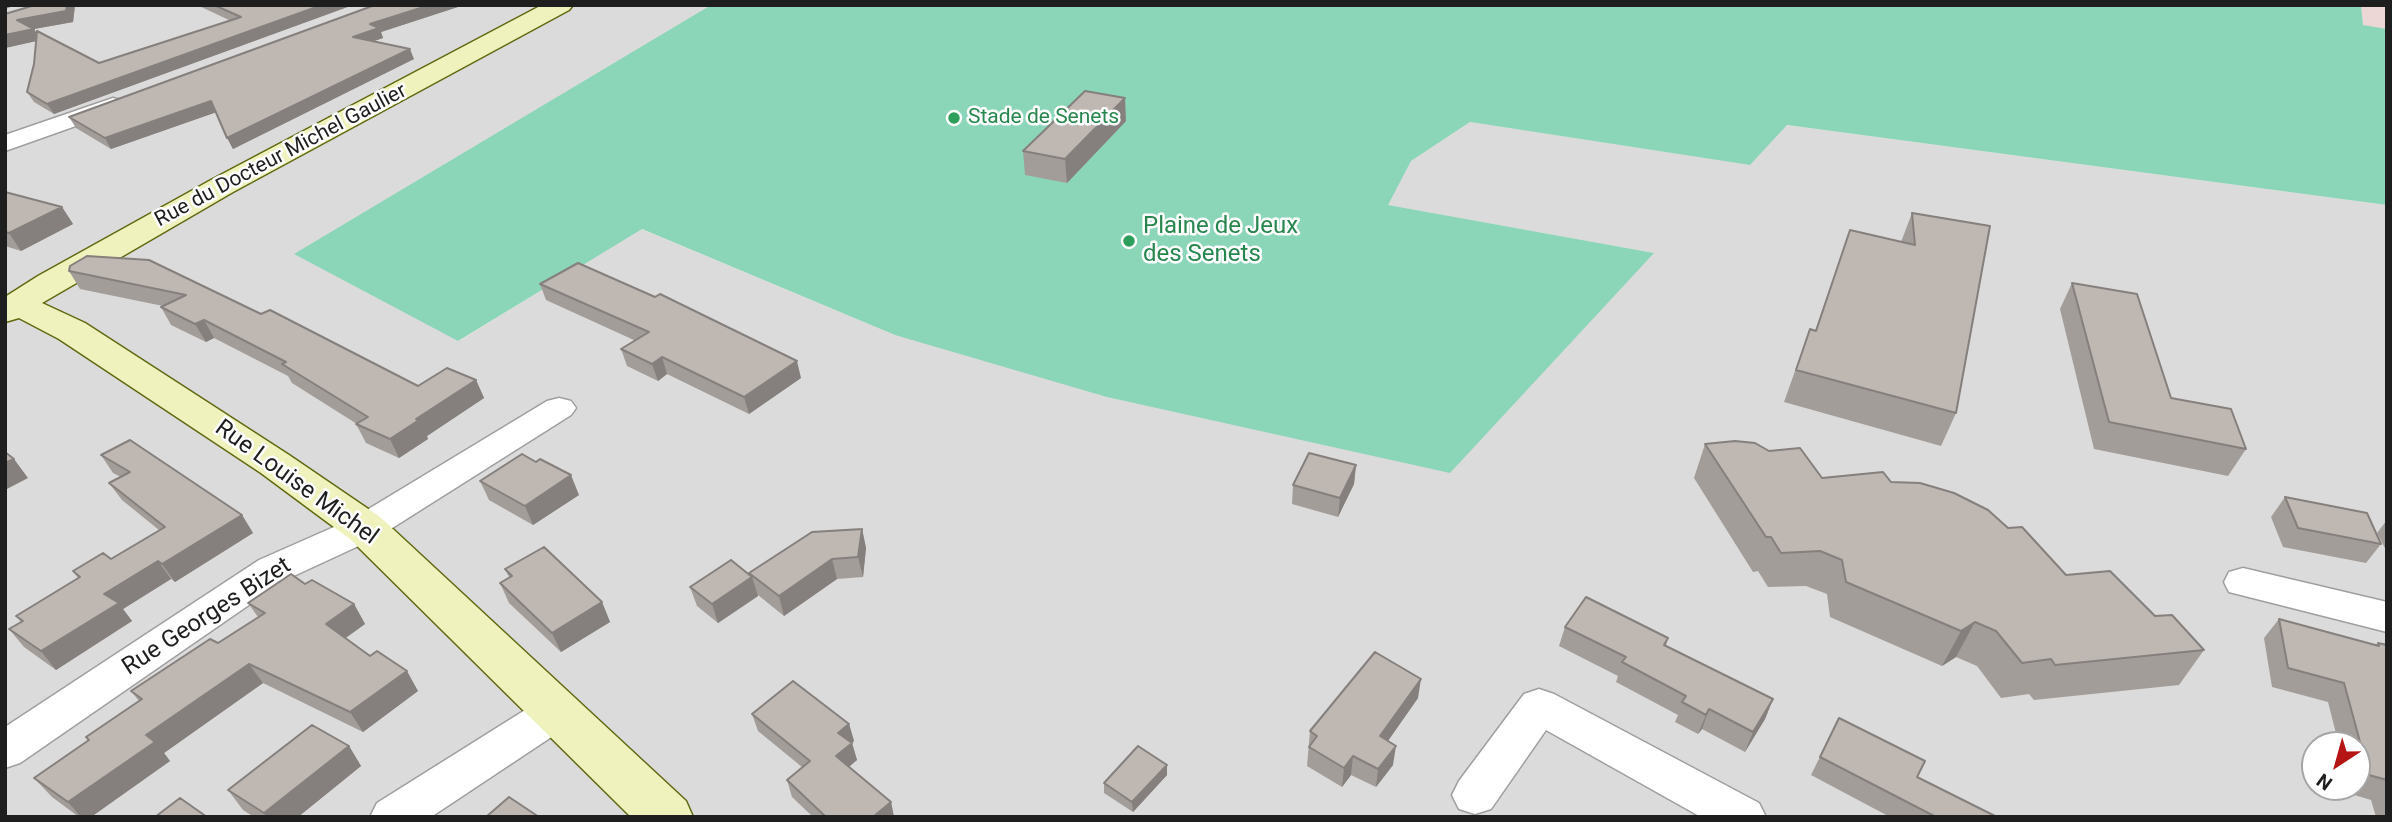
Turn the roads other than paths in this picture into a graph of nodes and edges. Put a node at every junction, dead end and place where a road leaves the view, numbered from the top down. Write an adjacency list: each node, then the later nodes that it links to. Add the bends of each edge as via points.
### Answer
1 (561, 5): 4 (street, Rue du Docteur Michel Gaulier)
2 (132, 98): 3 (street)
3 (5, 144)
4 (9, 306): 6 (street, Rue Louise Michel, via 72,331)
5 (559, 408): 6 (street, Rue Georges Bizet)
6 (365, 528): 9 (street, Rue Louise Michel); 10 (street, Rue Georges Bizet, via 272,570)
7 (2243, 582): 8 (street)
8 (2387, 617)
9 (556, 712): 12 (street); 13 (street, Rue Louise Michel)
10 (5, 750)
11 (1475, 795): 14 (street, via 1539,706)
12 (393, 817)
13 (667, 817)
14 (1742, 817)

